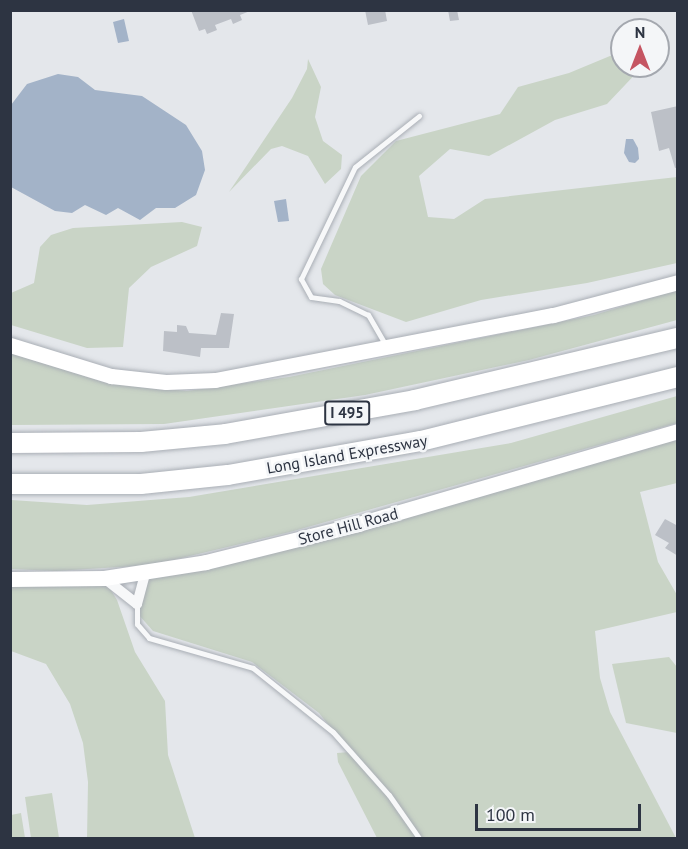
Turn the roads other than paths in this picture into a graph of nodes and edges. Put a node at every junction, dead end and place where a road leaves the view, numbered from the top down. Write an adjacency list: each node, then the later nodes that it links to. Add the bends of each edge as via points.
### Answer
1 (418, 116): 5 (lane, via 355,167 301,279 311,297 339,301 368,315)
2 (678, 282): 5 (main road, via 553,315)
3 (678, 338): 10 (highway, I 495, via 415,400 225,434 141,442)
4 (10, 345): 5 (main road, via 92,372 178,382 256,375)
5 (387, 349)
6 (678, 377): 8 (highway, Long Island Expressway)
7 (678, 388): 8 (highway)
8 (522, 418): 11 (highway, Long Island Expressway, via 410,443 228,475 141,484)
9 (678, 431): 12 (main road, Store Hill Road, via 358,524)
10 (10, 443)
11 (10, 484)
12 (145, 574): 13 (main road, Store Hill Road); 15 (street)
13 (104, 578): 14 (main road, Store Hill Road); 15 (street)
14 (10, 579)
15 (137, 604): 16 (lane, via 137,624 149,638 253,668 333,732 389,795)
16 (419, 838)

